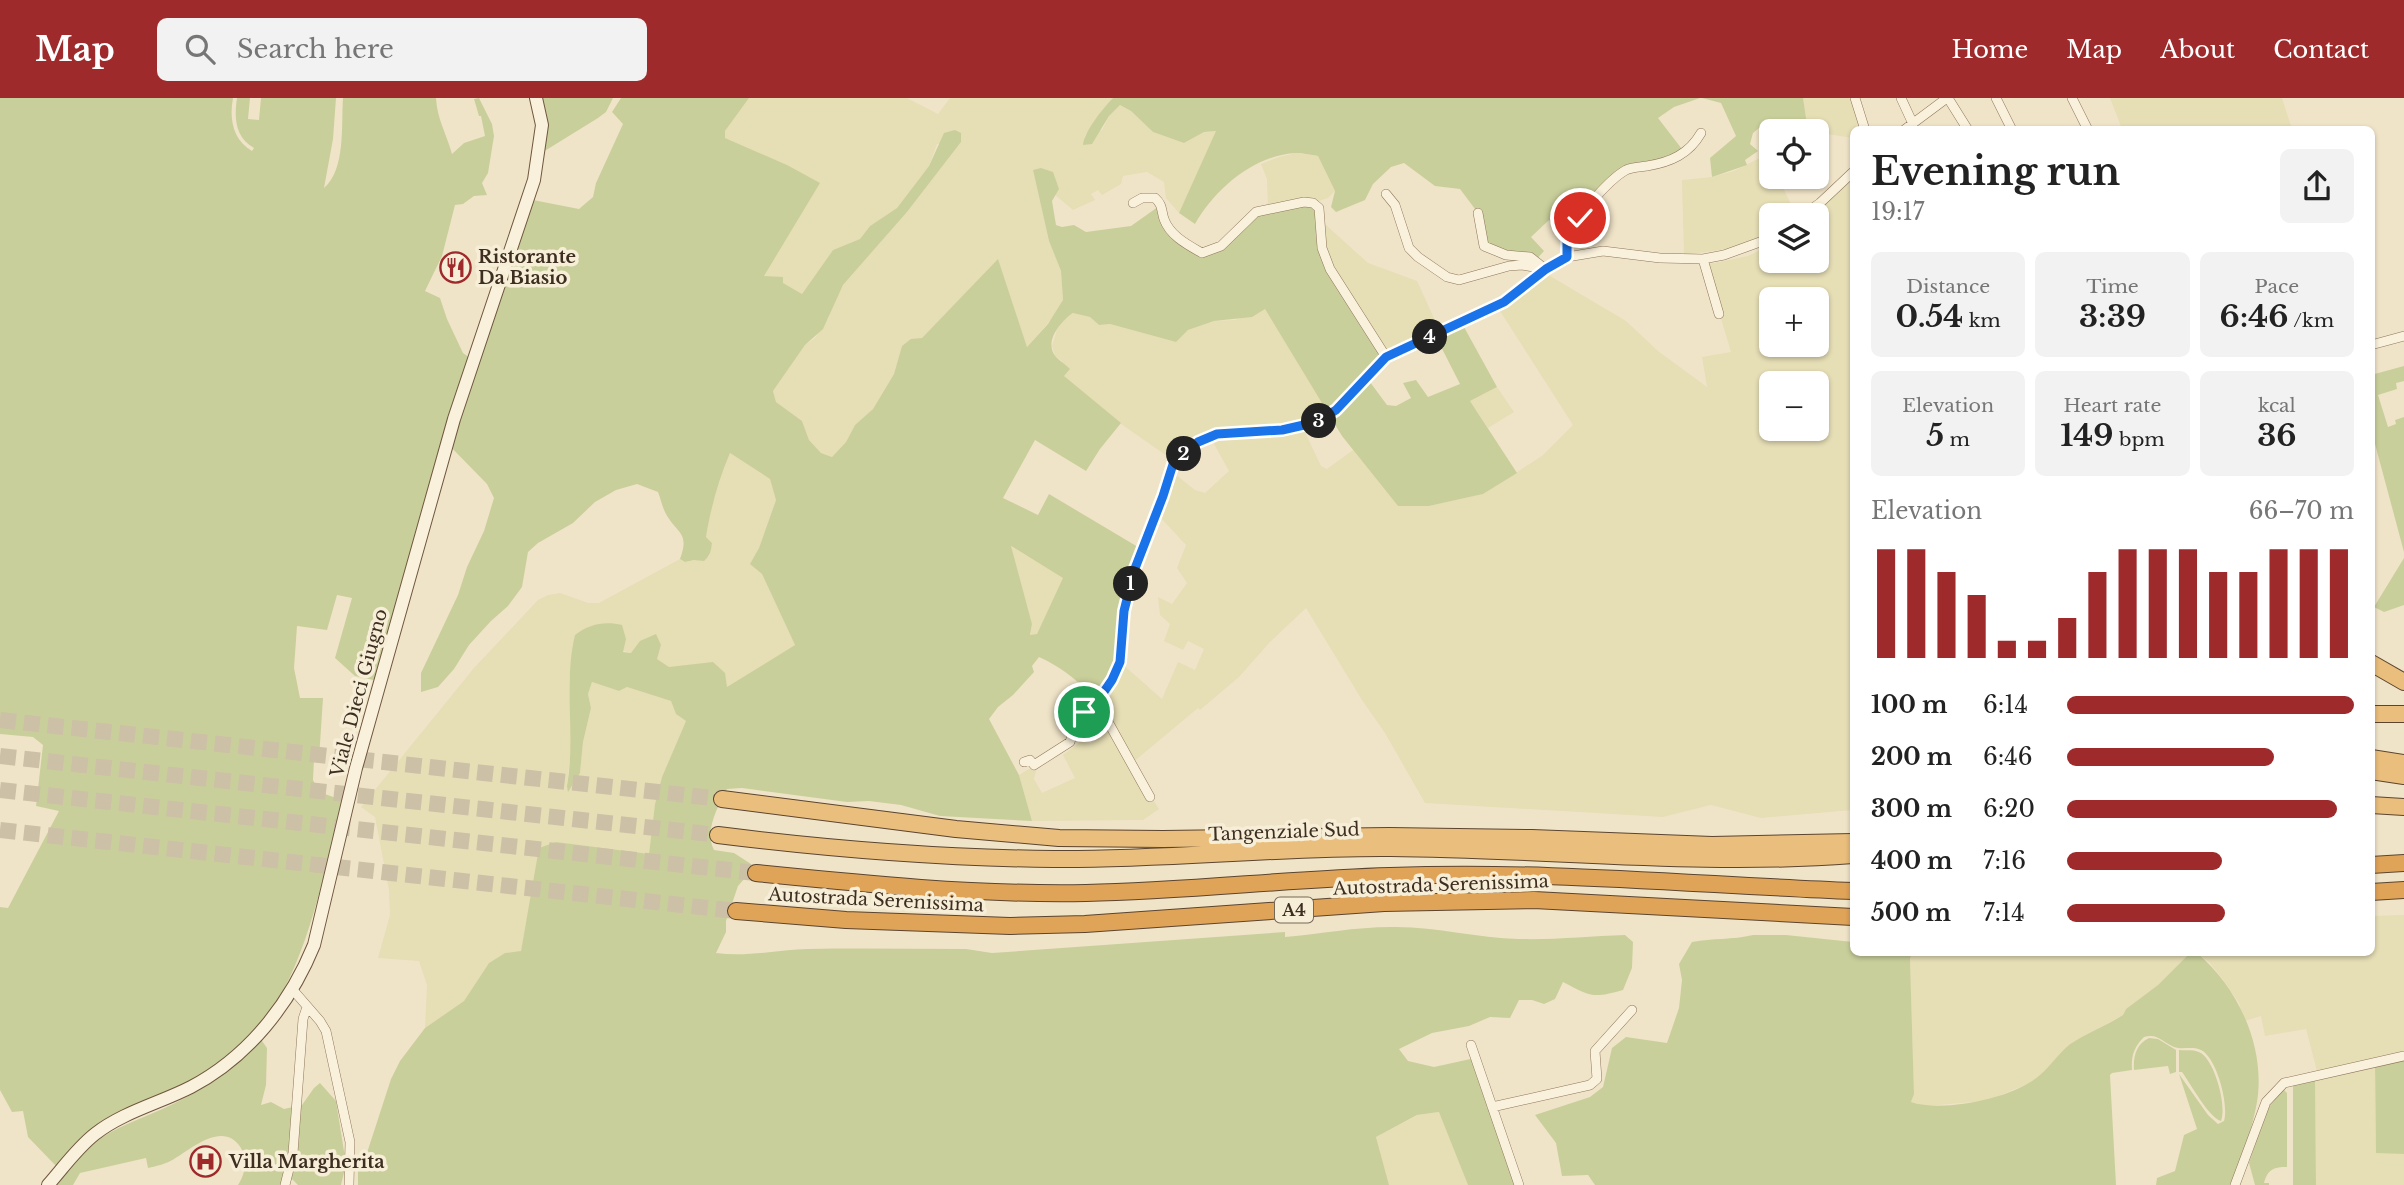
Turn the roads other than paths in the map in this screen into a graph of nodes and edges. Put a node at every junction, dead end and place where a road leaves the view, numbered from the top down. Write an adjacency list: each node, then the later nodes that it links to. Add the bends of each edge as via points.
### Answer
1 (536, 98): 52 (main road, Viale Dieci Giugno, via 541,125 534,180 454,419 356,768 314,945)
2 (1855, 98): 7 (street)
3 (1901, 98): 8 (street)
4 (1948, 98): 9 (street); 10 (street)
5 (1996, 98): 11 (street)
6 (2073, 98): 12 (street)
7 (1864, 126)
8 (1908, 126)
9 (1909, 126)
10 (1966, 126)
11 (2010, 126)
12 (2086, 126)
13 (1701, 133): 20 (street, via 1677,158 1617,176 1567,238)
14 (1850, 175): 16 (street)
15 (1386, 194): 22 (street, via 1395,205 1409,248 1447,277 1459,280 1509,266)
16 (1821, 203)
17 (1133, 204): 26 (street, via 1142,198 1156,198 1166,224 1186,245 1202,253 1221,247 1255,212 1313,203 1319,208 1322,248 1330,269)
18 (1478, 213): 22 (street, via 1484,247 1530,257)
19 (1759, 242): 21 (street)
20 (1567, 257): 21 (street, via 1603,251); 22 (street)
21 (1703, 260): 23 (street)
22 (1546, 269): 26 (street, via 1504,302)
23 (1719, 314)
24 (2404, 336): 25 (street)
25 (2375, 344)
26 (1386, 357): 29 (street, via 1336,410 1317,422 1282,430 1217,434 1174,461 1134,571 1124,611 1120,662)
27 (2375, 665): 28 (highway)
28 (2404, 682)
29 (1097, 702): 33 (street, via 1084,712 1070,742 1034,765 1030,760); 37 (street)
30 (2375, 713): 31 (highway)
31 (2404, 714)
32 (2375, 759): 34 (highway)
33 (1024, 762)
34 (2404, 763)
35 (2375, 772): 36 (highway)
36 (2404, 776)
37 (1150, 797)
38 (722, 799): 42 (highway, Tangenziale Sud, via 1059,838 1389,836)
39 (2375, 805): 40 (highway)
40 (2404, 807)
41 (718, 835): 43 (highway, Tangenziale Sud, via 833,849 1057,859 1388,848 1793,858)
42 (1850, 845)
43 (1850, 845)
44 (2404, 863): 45 (highway)
45 (2375, 865)
46 (756, 873): 48 (highway, Autostrada Serenissima / A4, via 1015,893 1536,874)
47 (2404, 890): 49 (highway)
48 (1850, 891)
49 (2375, 892)
50 (736, 911): 51 (highway, Autostrada Serenissima / A4, via 859,921 1023,926 1384,903 1534,900)
51 (1850, 917)
52 (293, 990): 53 (street); 58 (main road, Viale Dieci Giugno, via 243,1052 191,1087 94,1134)
53 (307, 1007): 59 (street, via 293,1153); 60 (street, via 326,1031 331,1051 350,1142)
54 (1632, 1010): 57 (street, via 1595,1051 1597,1079 1590,1084)
55 (1471, 1045): 57 (street)
56 (2404, 1056): 62 (street, via 2284,1083 2266,1102)
57 (1492, 1107): 61 (street)
58 (48, 1185)
59 (285, 1185)
60 (349, 1185)
61 (1519, 1185)
62 (2235, 1185)

